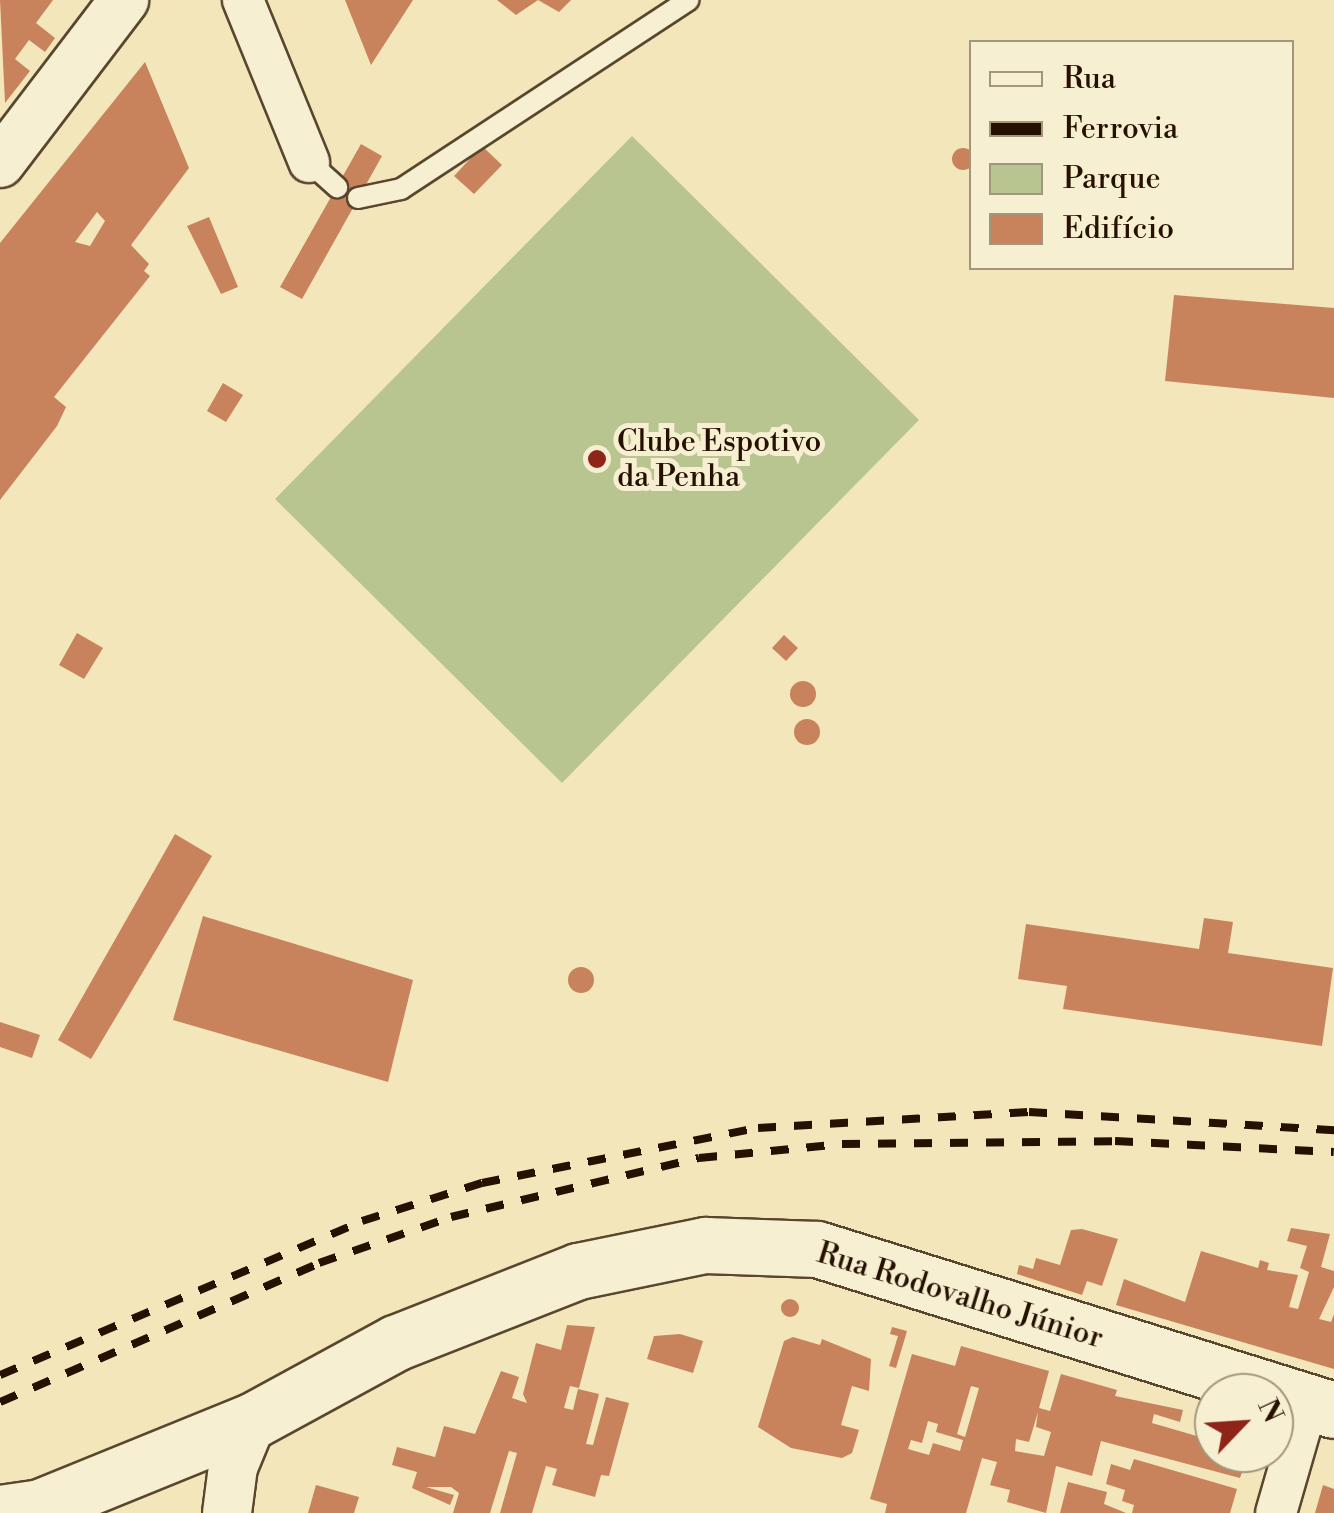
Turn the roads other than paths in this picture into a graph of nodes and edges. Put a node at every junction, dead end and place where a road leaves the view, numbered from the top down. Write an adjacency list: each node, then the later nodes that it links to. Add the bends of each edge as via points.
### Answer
1 (124, 0): 4 (street)
2 (243, 0): 5 (street)
3 (689, 0): 6 (lane, via 400,189)
4 (0, 163)
5 (323, 174)
6 (358, 198)
7 (1321, 1406): 8 (main road, Rua Rodovalho Júnior, via 817,1249 705,1245 560,1278 395,1343); 13 (street)
8 (252, 1421): 9 (main road, Rua Rodovalho Júnior); 12 (street, via 233,1467)
9 (87, 1490): 10 (main road, Rua Rodovalho Júnior); 11 (main road)
10 (0, 1512)
11 (138, 1513)
12 (227, 1513)
13 (1276, 1513)

